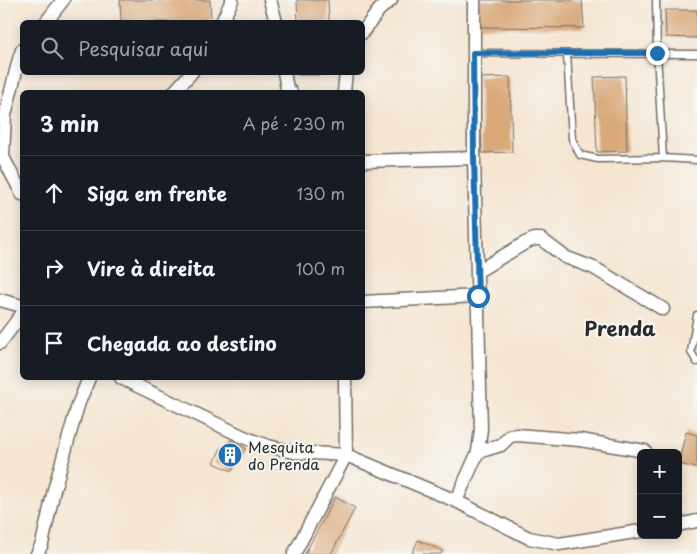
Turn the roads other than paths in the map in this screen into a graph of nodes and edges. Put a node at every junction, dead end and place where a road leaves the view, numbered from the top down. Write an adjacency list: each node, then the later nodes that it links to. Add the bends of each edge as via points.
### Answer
1 (63, 0): 8 (street)
2 (232, 0): 9 (street)
3 (270, 0): 10 (street)
4 (391, 0): 7 (street)
5 (474, 0): 12 (street)
6 (656, 0): 13 (lane)
7 (379, 5): 11 (street)
8 (48, 20)
9 (223, 20)
10 (275, 20)
11 (365, 28)
12 (473, 53): 14 (lane); 25 (street)
13 (657, 53): 14 (lane); 15 (lane); 26 (lane)
14 (567, 54): 26 (lane, via 572,139 580,155 598,159)
15 (697, 54)
16 (20, 56): 23 (street)
17 (189, 75): 20 (street)
18 (284, 75): 21 (street)
19 (346, 75): 22 (street)
20 (176, 90)
21 (287, 90)
22 (344, 90)
23 (2, 115): 24 (street)
24 (2, 157): 29 (street)
25 (474, 158): 28 (street); 30 (street)
26 (663, 158): 27 (lane)
27 (697, 160)
28 (365, 161)
29 (20, 190)
30 (478, 271): 31 (street); 35 (street, via 525,243 540,239 566,257 594,268)
31 (478, 296): 33 (street); 44 (street, via 481,414)
32 (0, 300): 34 (street)
33 (365, 302)
34 (20, 305)
35 (663, 309)
36 (697, 315): 39 (lane, via 691,352)
37 (20, 317): 38 (street)
38 (0, 343)
39 (697, 362)
40 (88, 380): 51 (street, via 78,404)
41 (125, 380): 45 (street, via 268,446 294,452)
42 (346, 380): 45 (street)
43 (637, 450): 44 (street, via 580,440 517,435 510,436 501,445)
44 (478, 452): 46 (street)
45 (346, 455): 46 (street); 52 (street)
46 (456, 501): 50 (street)
47 (697, 522): 48 (street)
48 (682, 524)
49 (637, 532): 50 (street)
50 (557, 549)
51 (37, 554)
52 (294, 554)

